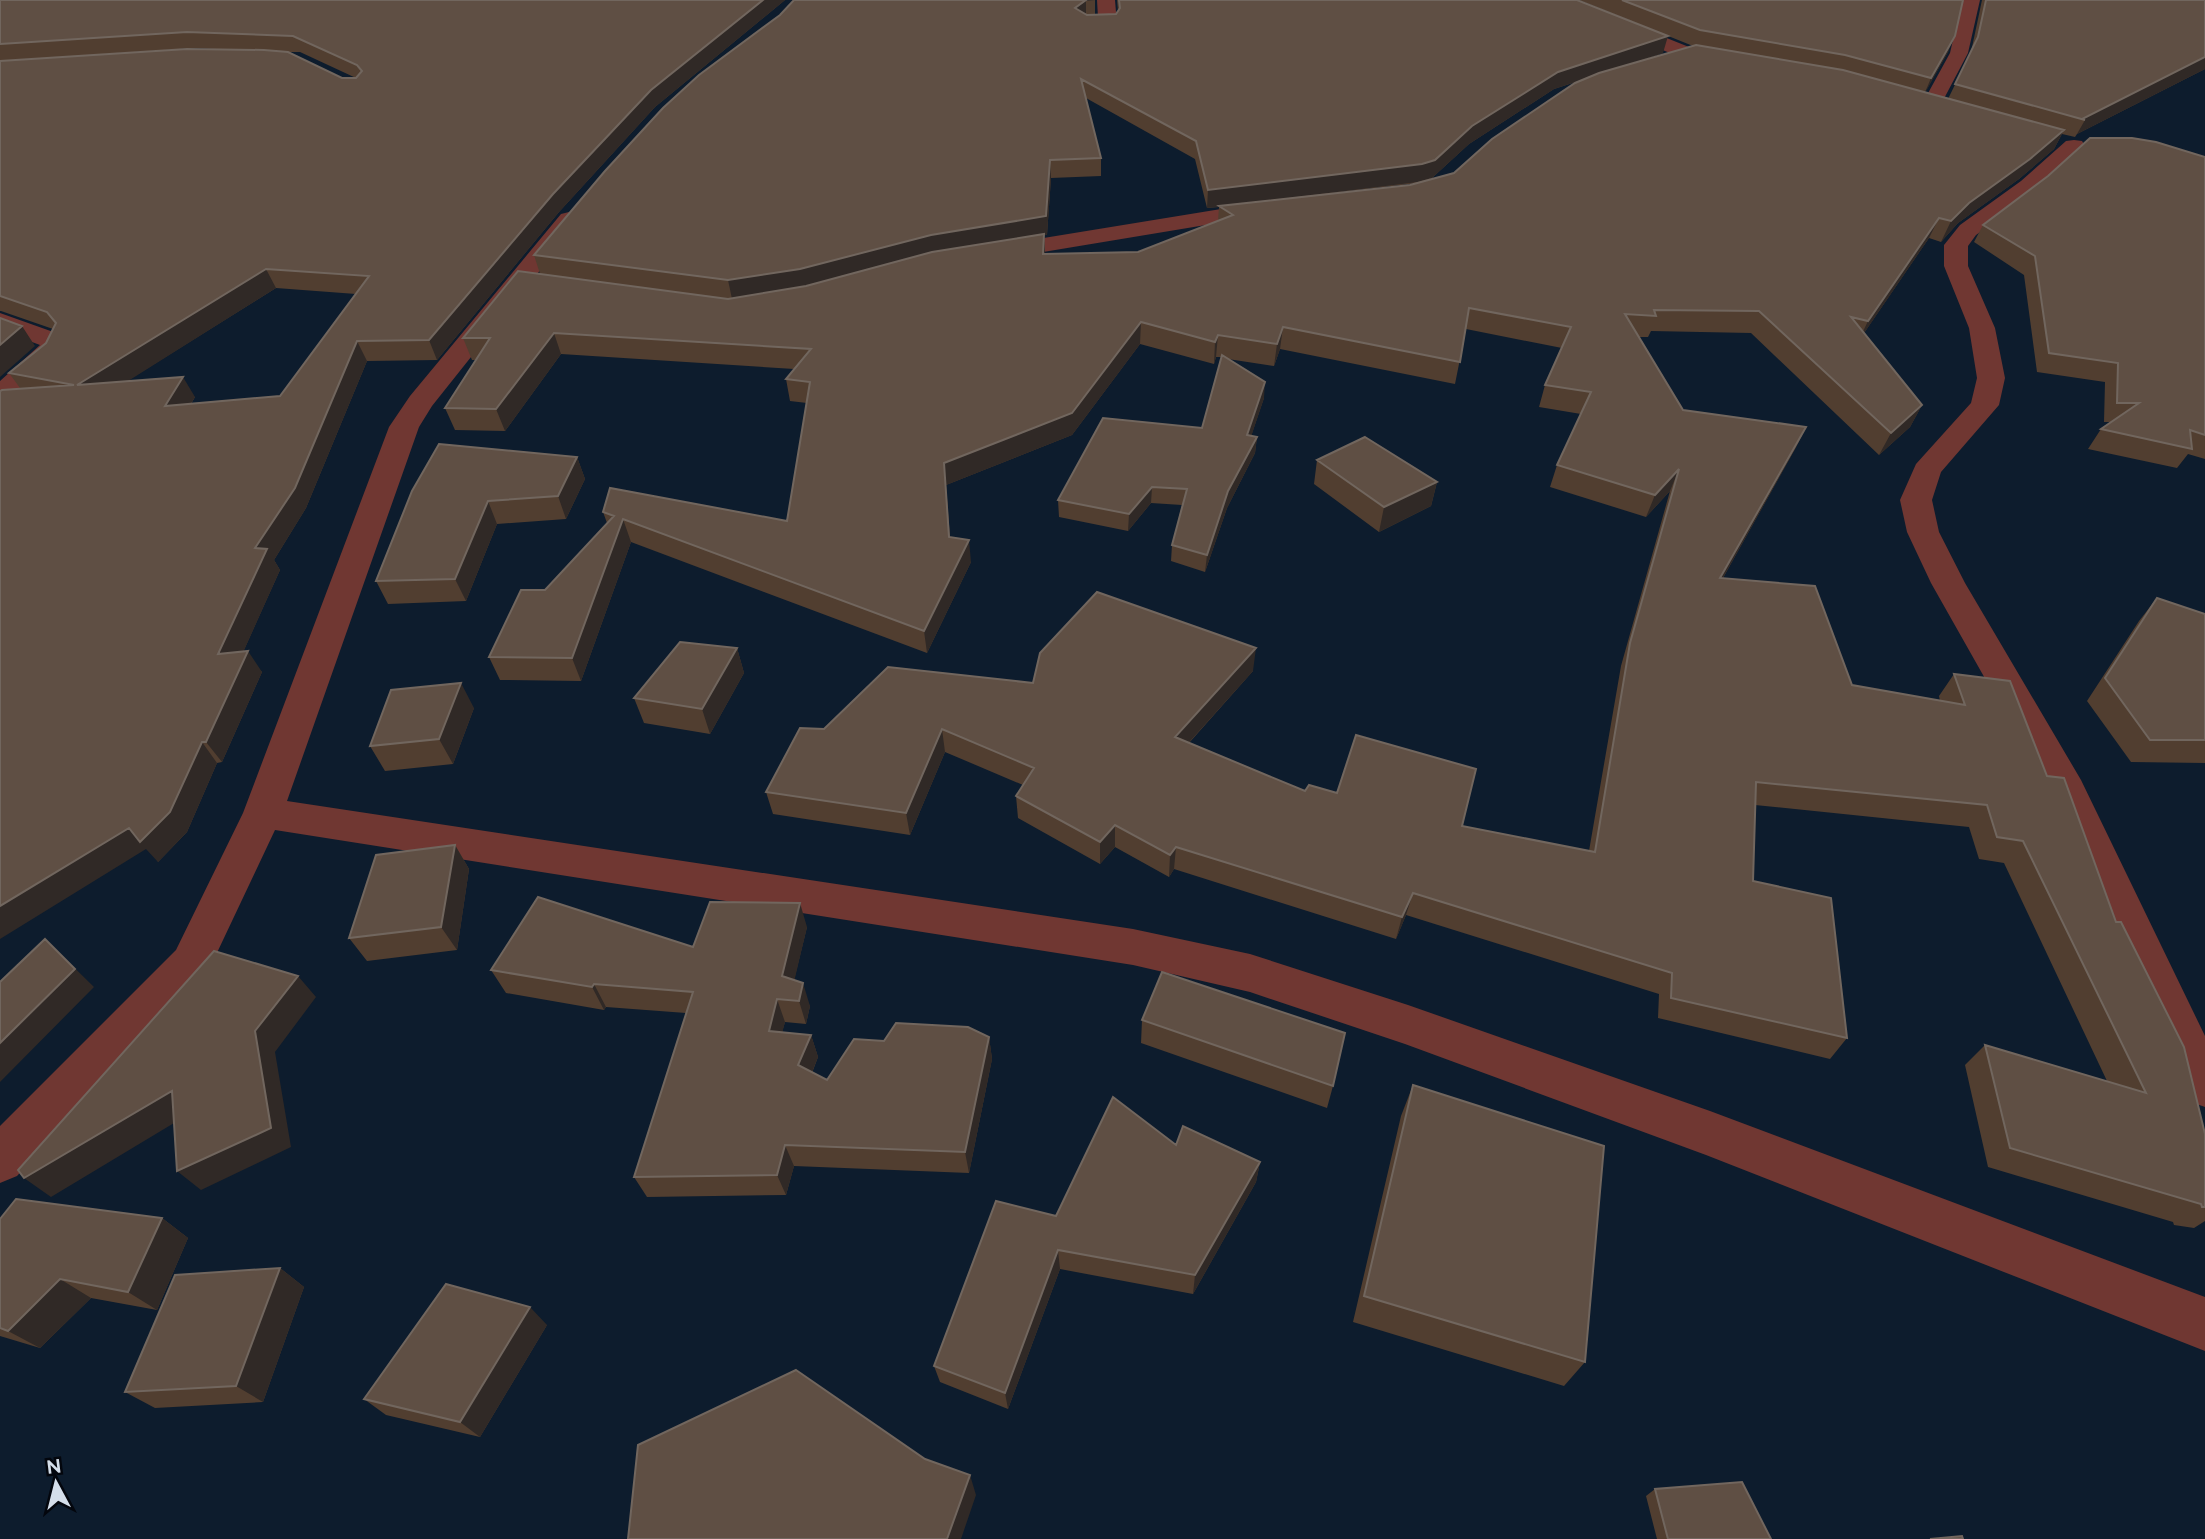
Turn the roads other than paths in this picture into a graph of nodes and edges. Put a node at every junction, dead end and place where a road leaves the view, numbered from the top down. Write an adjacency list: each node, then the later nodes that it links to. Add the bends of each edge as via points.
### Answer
1 (1106, 0): 4 (street, via 1108,24)
2 (1557, 0): 5 (street)
3 (1971, 0): 8 (street, via 1959,53)
4 (1087, 23)
5 (1689, 54): 6 (street); 7 (street)
6 (1743, 64)
7 (1650, 65)
8 (1931, 106)
9 (2073, 143): 16 (street, via 1956,245 1956,266 1982,328 1992,378 1985,405 1927,470 1916,500 1923,532 1948,583 2062,780)
10 (587, 199): 15 (street, via 532,282 420,402 404,427)
11 (1287, 207): 12 (street)
12 (973, 257)
13 (0, 321): 14 (street, via 54,344 48,355)
14 (0, 395)
15 (263, 813): 17 (street, via 191,963); 18 (street, via 1133,947 1250,973 1710,1134)
16 (2205, 1087)
17 (0, 1160)
18 (2205, 1324)

